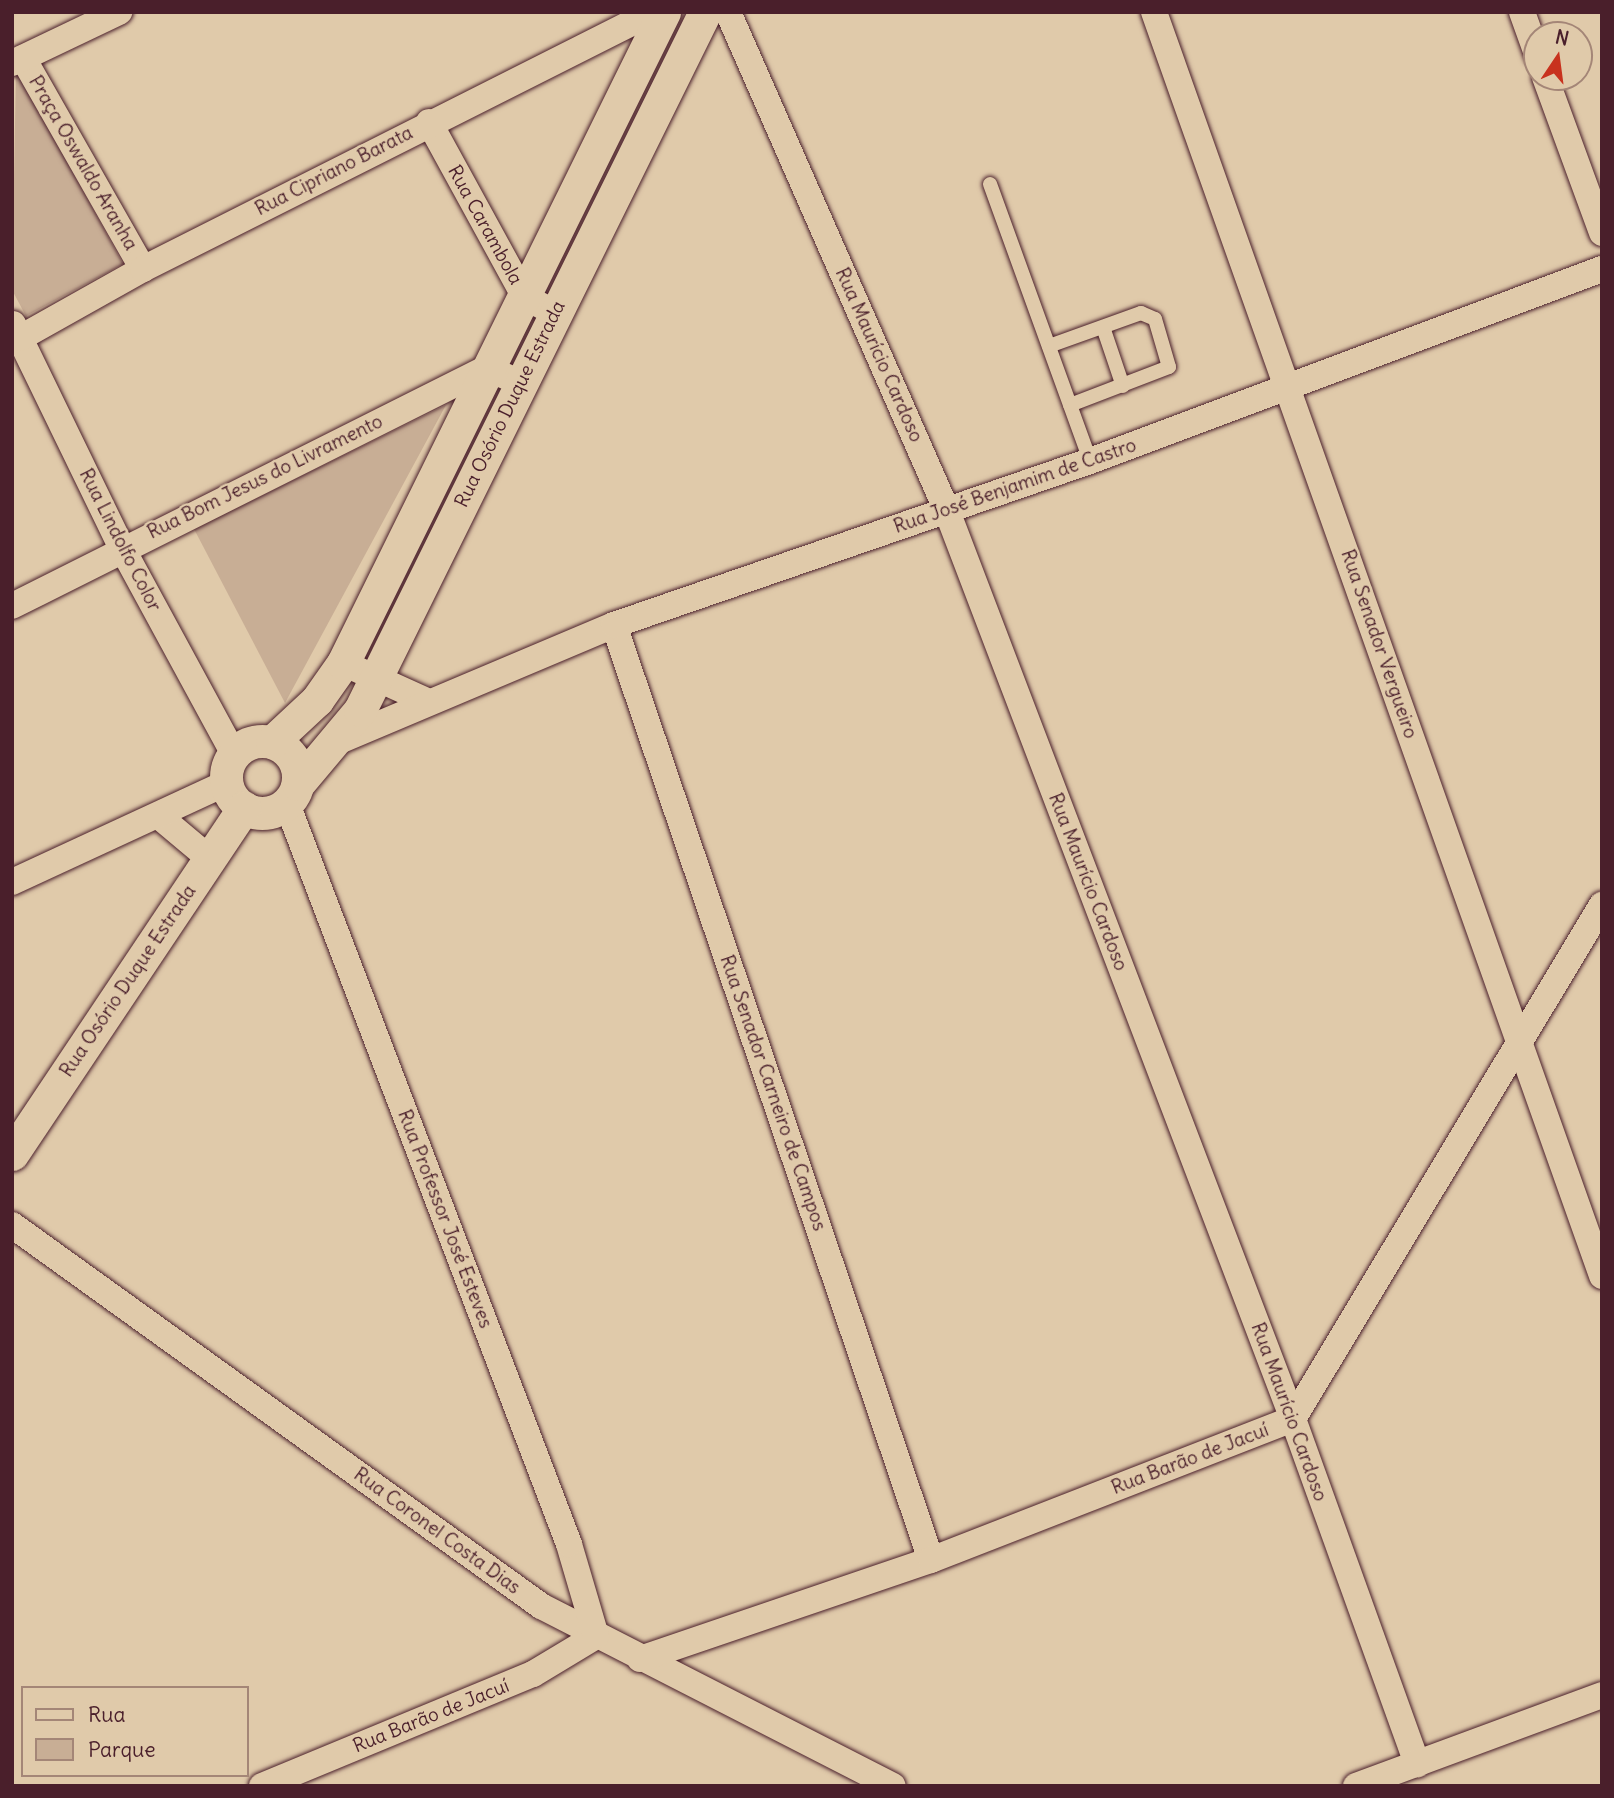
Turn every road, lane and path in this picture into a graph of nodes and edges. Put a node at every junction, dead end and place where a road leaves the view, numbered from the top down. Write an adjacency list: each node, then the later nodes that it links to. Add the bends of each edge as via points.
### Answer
1 (653, 12): 9 (street, Rua Cipriano Barata)
2 (664, 12): 14 (street, Rua Osório Duque Estrada)
3 (705, 12): 15 (street, Rua Osório Duque Estrada)
4 (728, 12): 25 (street, Rua Maurício Cardoso)
5 (1154, 12): 21 (street, Rua Senador Vergueiro)
6 (113, 14): 7 (street)
7 (18, 60): 12 (street, Praça Oswaldo Aranha)
8 (1550, 91): 11 (street)
9 (429, 122): 12 (street, Rua Cipriano Barata); 14 (street, Rua Carambola)
10 (990, 184): 18 (lane)
11 (1602, 233)
12 (143, 269): 16 (street, Rua Cipriano Barata)
13 (1602, 269): 21 (street, Rua José Benjamim de Castro)
14 (525, 297): 15 (street, Rua Carambola); 19 (street, Rua Osório Duque Estrada)
15 (555, 313): 20 (street, Rua Osório Duque Estrada)
16 (16, 330): 26 (street, Rua Lindolfo Color)
17 (1104, 330): 18 (lane); 22 (lane); 22 (lane, via 1141,313 1155,319 1159,329 1169,367)
18 (1049, 346): 23 (lane)
19 (487, 368): 20 (street); 26 (street, Rua Bom Jesus do Livramento); 29 (street, Rua Osório Duque Estrada)
20 (520, 383): 30 (street, Rua Osório Duque Estrada)
21 (1290, 385): 24 (street, Rua José Benjamim de Castro); 40 (street, Rua Senador Vergueiro)
22 (1124, 386): 23 (lane)
23 (1070, 405): 24 (lane)
24 (1090, 461): 25 (street, Rua José Benjamim de Castro)
25 (947, 511): 28 (street, Rua José Benjamim de Castro); 44 (street, Rua Maurício Cardoso)
26 (122, 548): 27 (street, Rua Bom Jesus do Livramento); 34 (street, Rua Lindolfo Color)
27 (12, 606)
28 (614, 625): 31 (street, Rua José Benjamim de Castro); 45 (street, Rua Senador Carneiro de Campos)
29 (343, 663): 30 (street); 32 (street, Rua Osório Duque Estrada, via 317,700)
30 (376, 677): 31 (street); 33 (street, Rua Osório Duque Estrada, via 360,710)
31 (429, 702): 33 (street, Rua José Benjamim de Castro)
32 (272, 742): 34 (street, via 251,742); 35 (street, via 290,753)
33 (329, 745): 35 (street, Rua Osório Duque Estrada)
34 (235, 782): 35 (street, via 262,813); 36 (street); 37 (street, Rua Osório Duque Estrada)
35 (292, 794): 46 (street, Rua Professor José Esteves, via 569,1544)
36 (160, 817): 37 (street); 38 (street)
37 (210, 859): 41 (street, Rua Osório Duque Estrada)
38 (12, 882)
39 (1602, 905): 40 (street, Rua Barão de Jacuí)
40 (1518, 1049): 43 (street, Rua Senador Vergueiro); 44 (street, Rua Barão de Jacuí)
41 (12, 1154)
42 (12, 1225): 46 (street, Rua Coronel Costa Dias, via 541,1606)
43 (1602, 1276)
44 (1293, 1419): 45 (street, Rua Barão de Jacuí); 49 (street, Rua Maurício Cardoso)
45 (931, 1560): 47 (street, Rua Barão de Jacuí)
46 (596, 1636): 47 (street, Rua Coronel Costa Dias); 50 (street, Rua Barão de Jacuí, via 533,1674)
47 (640, 1659): 51 (street, Rua Coronel Costa Dias)
48 (1602, 1695): 49 (street)
49 (1417, 1764): 52 (street)
50 (262, 1786)
51 (893, 1786)
52 (1356, 1786)

